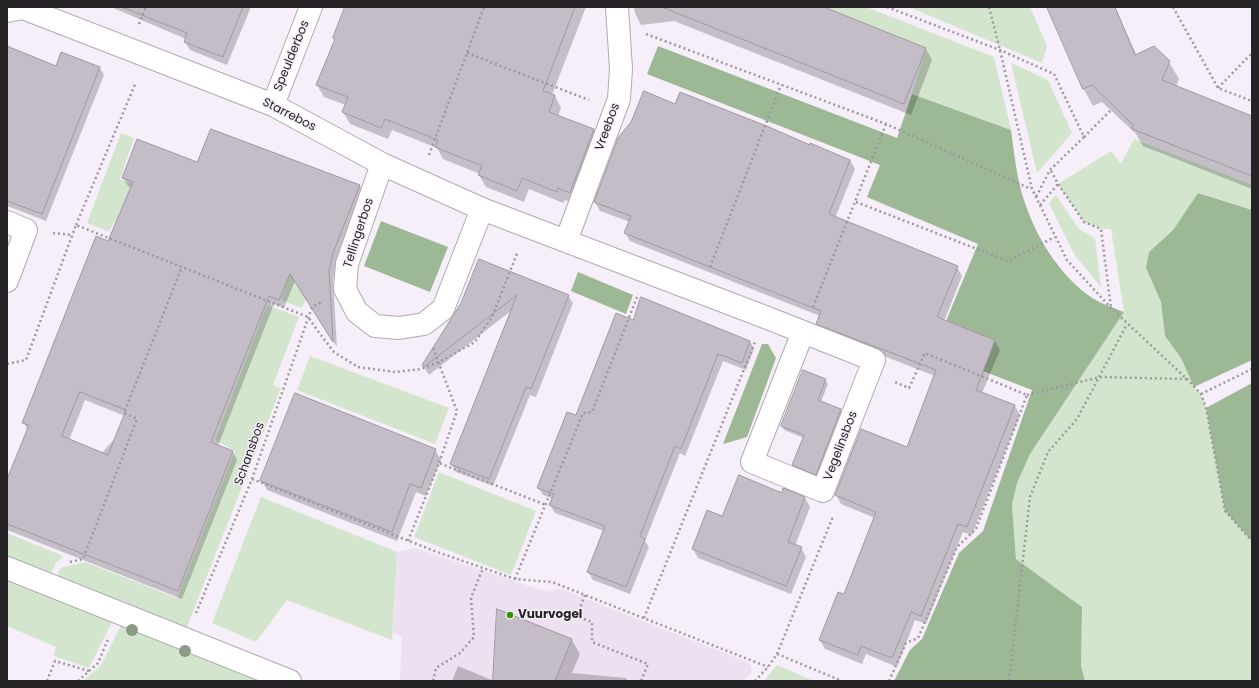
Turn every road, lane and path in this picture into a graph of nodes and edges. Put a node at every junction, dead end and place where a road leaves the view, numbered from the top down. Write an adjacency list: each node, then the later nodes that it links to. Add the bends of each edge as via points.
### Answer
1 (311, 7): 15 (street, Speulderbos)
2 (484, 7): 9 (path)
3 (888, 7): 8 (path)
4 (989, 7): 8 (path)
5 (1173, 7): 13 (path)
6 (8, 10): 11 (street, Starrebos, via 23,8)
7 (618, 16): 12 (path); 17 (street, Vreebos, via 620,69 618,99)
8 (1000, 50): 19 (path, via 1054,74); 24 (path)
9 (467, 53): 17 (path); 22 (path)
10 (1252, 53): 13 (path)
11 (146, 56): 15 (street, Starrebos); 30 (path)
12 (781, 85): 18 (path); 37 (path)
13 (1218, 88): 14 (path)
14 (1252, 101)
15 (272, 105): 20 (street, Starrebos)
16 (1112, 109): 19 (path)
17 (614, 110): 32 (street, Vreebos)
18 (886, 124): 24 (path); 26 (path)
19 (1084, 137): 21 (path)
20 (382, 164): 22 (street, Starrebos); 36 (street, Tellingerbos, via 347,264)
21 (1050, 170): 23 (path); 25 (path)
22 (420, 181): 28 (street, Starrebos)
23 (1058, 184): 27 (path); 38 (path, via 1084,222 1101,229)
24 (1032, 189): 27 (path)
25 (1036, 197)
26 (856, 202): 31 (path, via 1008,261); 43 (path)
27 (1040, 205): 31 (path)
28 (482, 209): 32 (street, Starrebos); 41 (street, via 443,309)
29 (7, 222): 35 (street, via 26,230)
30 (76, 225): 33 (path); 45 (path, via 26,360)
31 (1055, 237): 38 (path, via 1067,260)
32 (566, 241): 34 (street)
33 (182, 267): 39 (path); 60 (path, via 124,413 138,419 83,559 58,566)
34 (646, 272): 37 (street); 54 (path, via 592,412 583,413)
35 (7, 281)
36 (345, 289): 39 (path, Schansbos, via 312,307); 41 (street, via 357,312 375,326 399,328)
37 (700, 293): 40 (street)
38 (1111, 308): 42 (path)
39 (308, 317): 52 (path, Schansbos)
40 (765, 317): 43 (street); 63 (path)
41 (424, 324): 51 (path, via 457,411)
42 (1127, 324): 47 (path); 48 (path)
43 (803, 332): 44 (street); 53 (street, Vegelinsbos, via 752,462)
44 (874, 360): 50 (path, via 886,378 909,388 925,353); 53 (street, Vegelinsbos)
45 (7, 364)
46 (1252, 369): 49 (path)
47 (1100, 378): 48 (path); 50 (path); 76 (path, via 1077,419 1048,452 1030,497)
48 (1187, 379): 49 (path)
49 (1201, 394): 56 (path, via 1206,408 1225,512)
50 (1027, 395): 75 (path, via 976,529 957,547 918,638 906,643)
51 (439, 463): 54 (path); 55 (path)
52 (252, 479): 55 (path); 64 (path, Schansbos)
53 (823, 491): 65 (path, via 832,519)
54 (546, 505): 59 (path)
55 (408, 541): 58 (path)
56 (1252, 541)
57 (7, 568): 60 (street)
58 (483, 568): 59 (path); 71 (path, via 471,598 474,637 460,653 436,668)
59 (515, 579): 61 (path, via 552,582)
60 (51, 585): 62 (street)
61 (585, 595): 63 (path); 72 (path, via 577,616 592,622 592,642 648,664)
62 (120, 613): 64 (street); 67 (path, via 98,663)
63 (644, 618): 66 (path)
64 (185, 640): 70 (street)
65 (777, 654): 66 (path); 74 (path)
66 (768, 667): 73 (path)
67 (88, 671): 68 (path, via 55,661); 69 (path)
68 (47, 681)
69 (78, 681)
70 (290, 681)
71 (433, 681)
72 (641, 681)
73 (755, 681)
74 (842, 681)
75 (890, 681)
76 (1009, 681)

